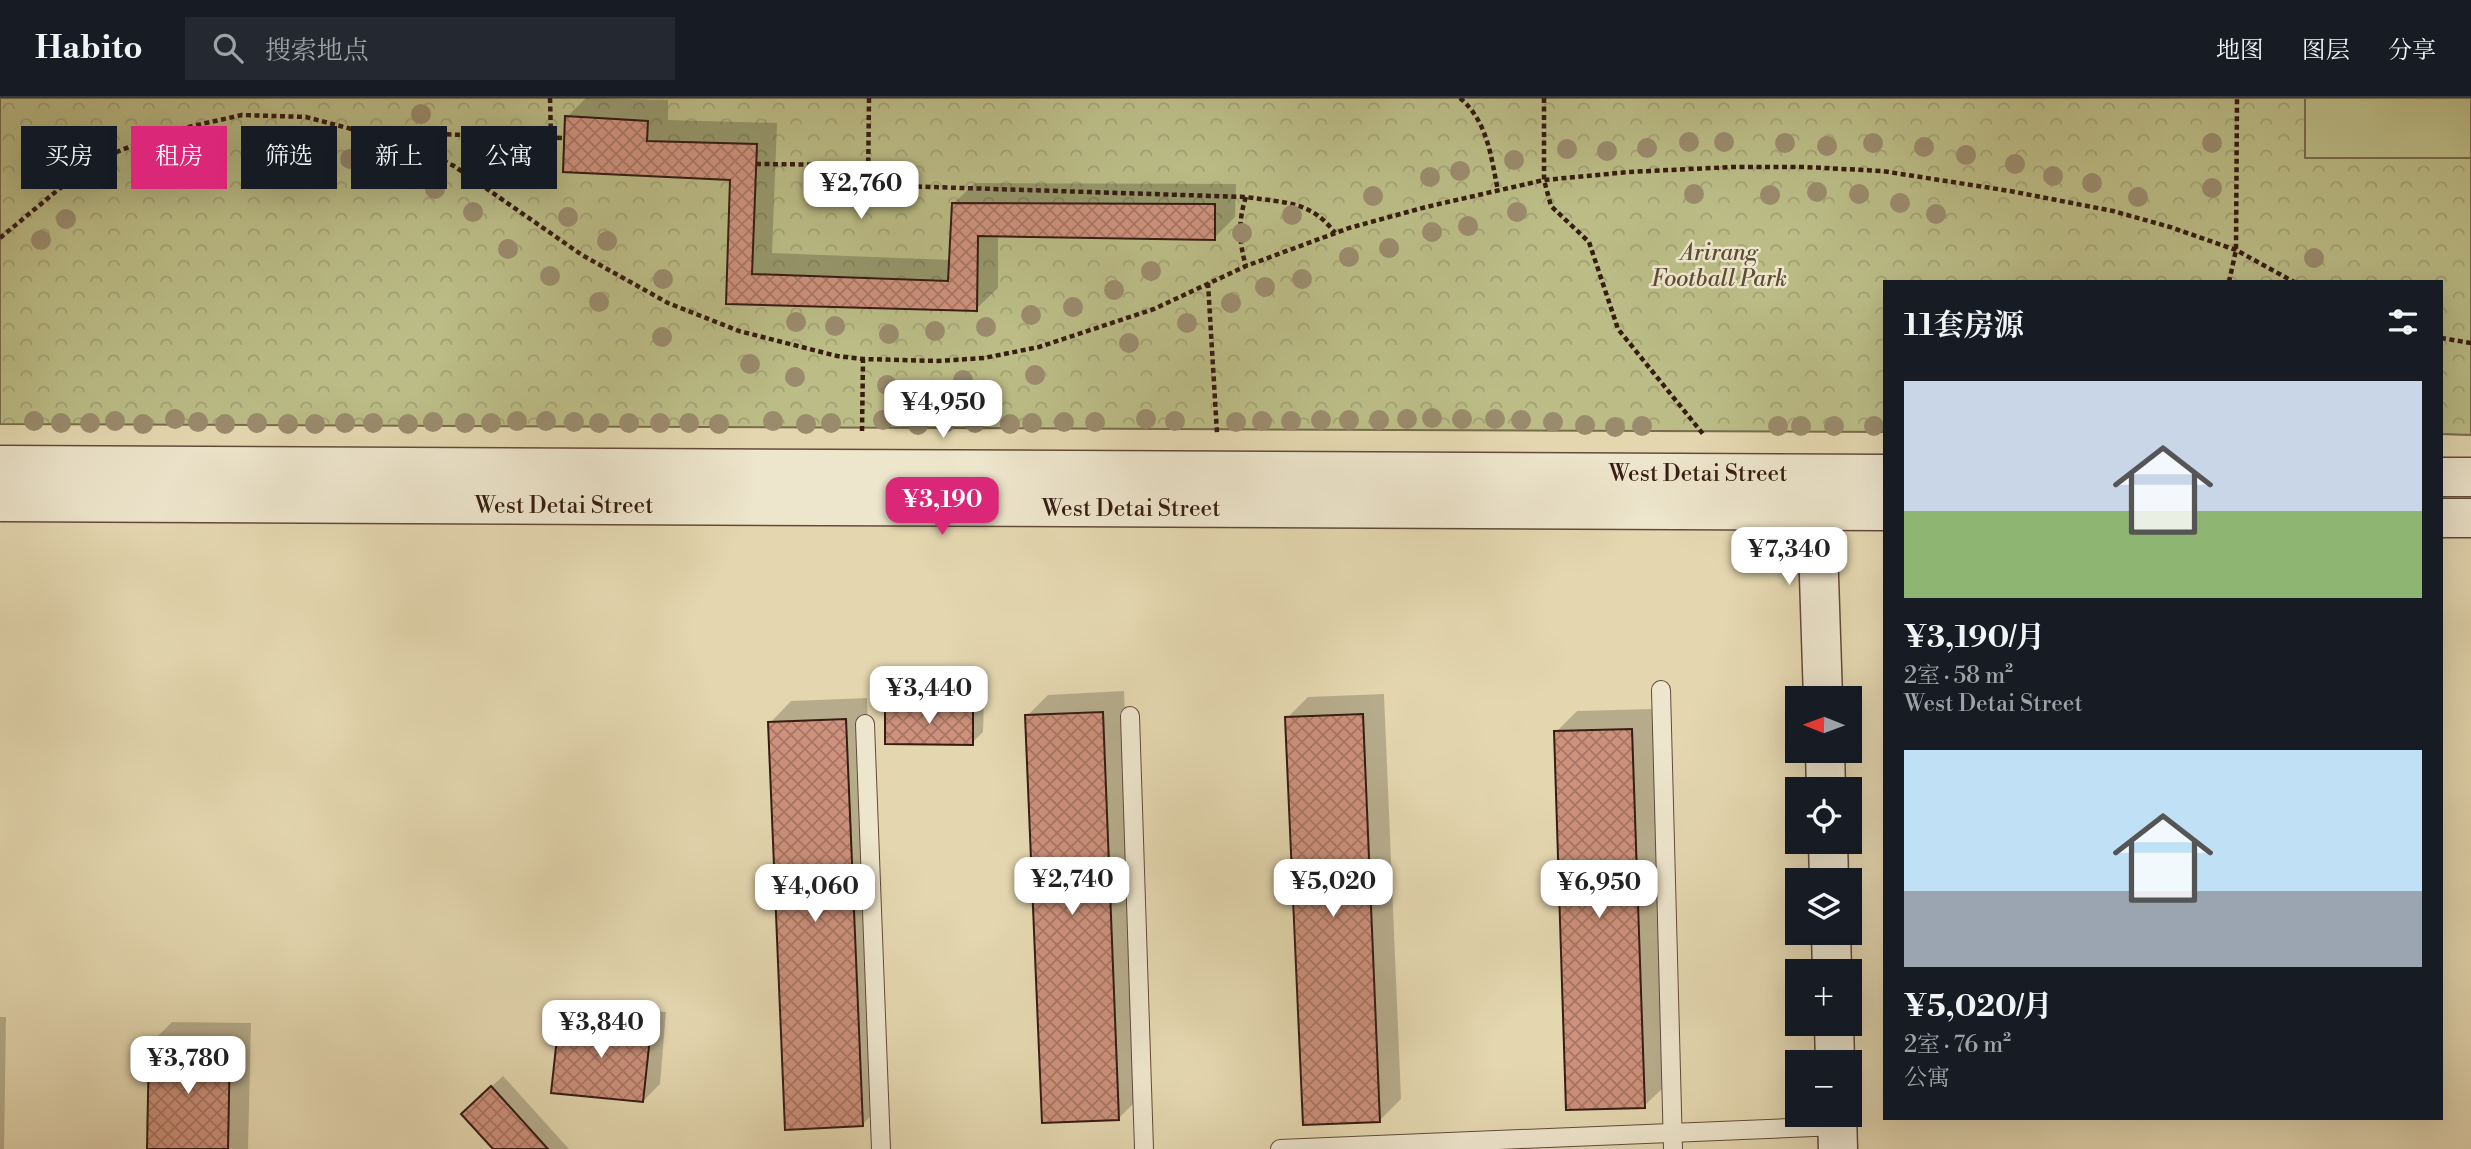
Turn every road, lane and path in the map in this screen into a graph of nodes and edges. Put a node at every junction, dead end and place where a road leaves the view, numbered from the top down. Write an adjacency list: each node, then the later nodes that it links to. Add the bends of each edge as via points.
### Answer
1 (550, 98): 6 (path)
2 (869, 98): 12 (path)
3 (1460, 98): 14 (path, via 1482,125)
4 (1544, 98): 13 (path)
5 (2237, 98): 18 (path)
6 (551, 126)
7 (351, 129): 17 (path, via 306,117 242,115 166,132 107,156)
8 (557, 138): 9 (path)
9 (564, 138)
10 (447, 163): 25 (path, via 582,255 668,303 739,331)
11 (756, 164): 12 (path)
12 (869, 165): 15 (path, via 868,185)
13 (1544, 180): 14 (path); 18 (path, via 1732,167 1882,171 2113,211); 28 (path, via 1551,206 1589,242 1618,329)
14 (1498, 191): 16 (path)
15 (1246, 197): 16 (path, via 1310,209); 19 (path, via 1241,211 1241,248)
16 (1335, 233): 19 (path)
17 (0, 238)
18 (2236, 250): 20 (path); 21 (path)
19 (1246, 266): 22 (path)
20 (2229, 280)
21 (2290, 280)
22 (1208, 283): 25 (path, via 1154,309 1039,347 984,358); 27 (path)
23 (2443, 338): 24 (path)
24 (2471, 343)
25 (863, 359): 26 (path)
26 (862, 439)
27 (1217, 441)
28 (1710, 443)
29 (0, 465): 33 (street, West Detai Street)
30 (1883, 475): 33 (street, West Detai Street)
31 (2443, 477): 32 (street)
32 (2471, 477)
33 (1816, 492): 34 (street, West Detai Street); 35 (street, West Detai Street); 38 (street)
34 (0, 502)
35 (1883, 511)
36 (2443, 518): 37 (street)
37 (2471, 518)
38 (1823, 686)
39 (1661, 690): 43 (lane)
40 (1130, 716): 45 (lane)
41 (864, 724): 44 (lane)
42 (1838, 1130): 43 (lane)
43 (1673, 1141): 46 (lane)
44 (881, 1149)
45 (1143, 1149)
46 (1280, 1149)

